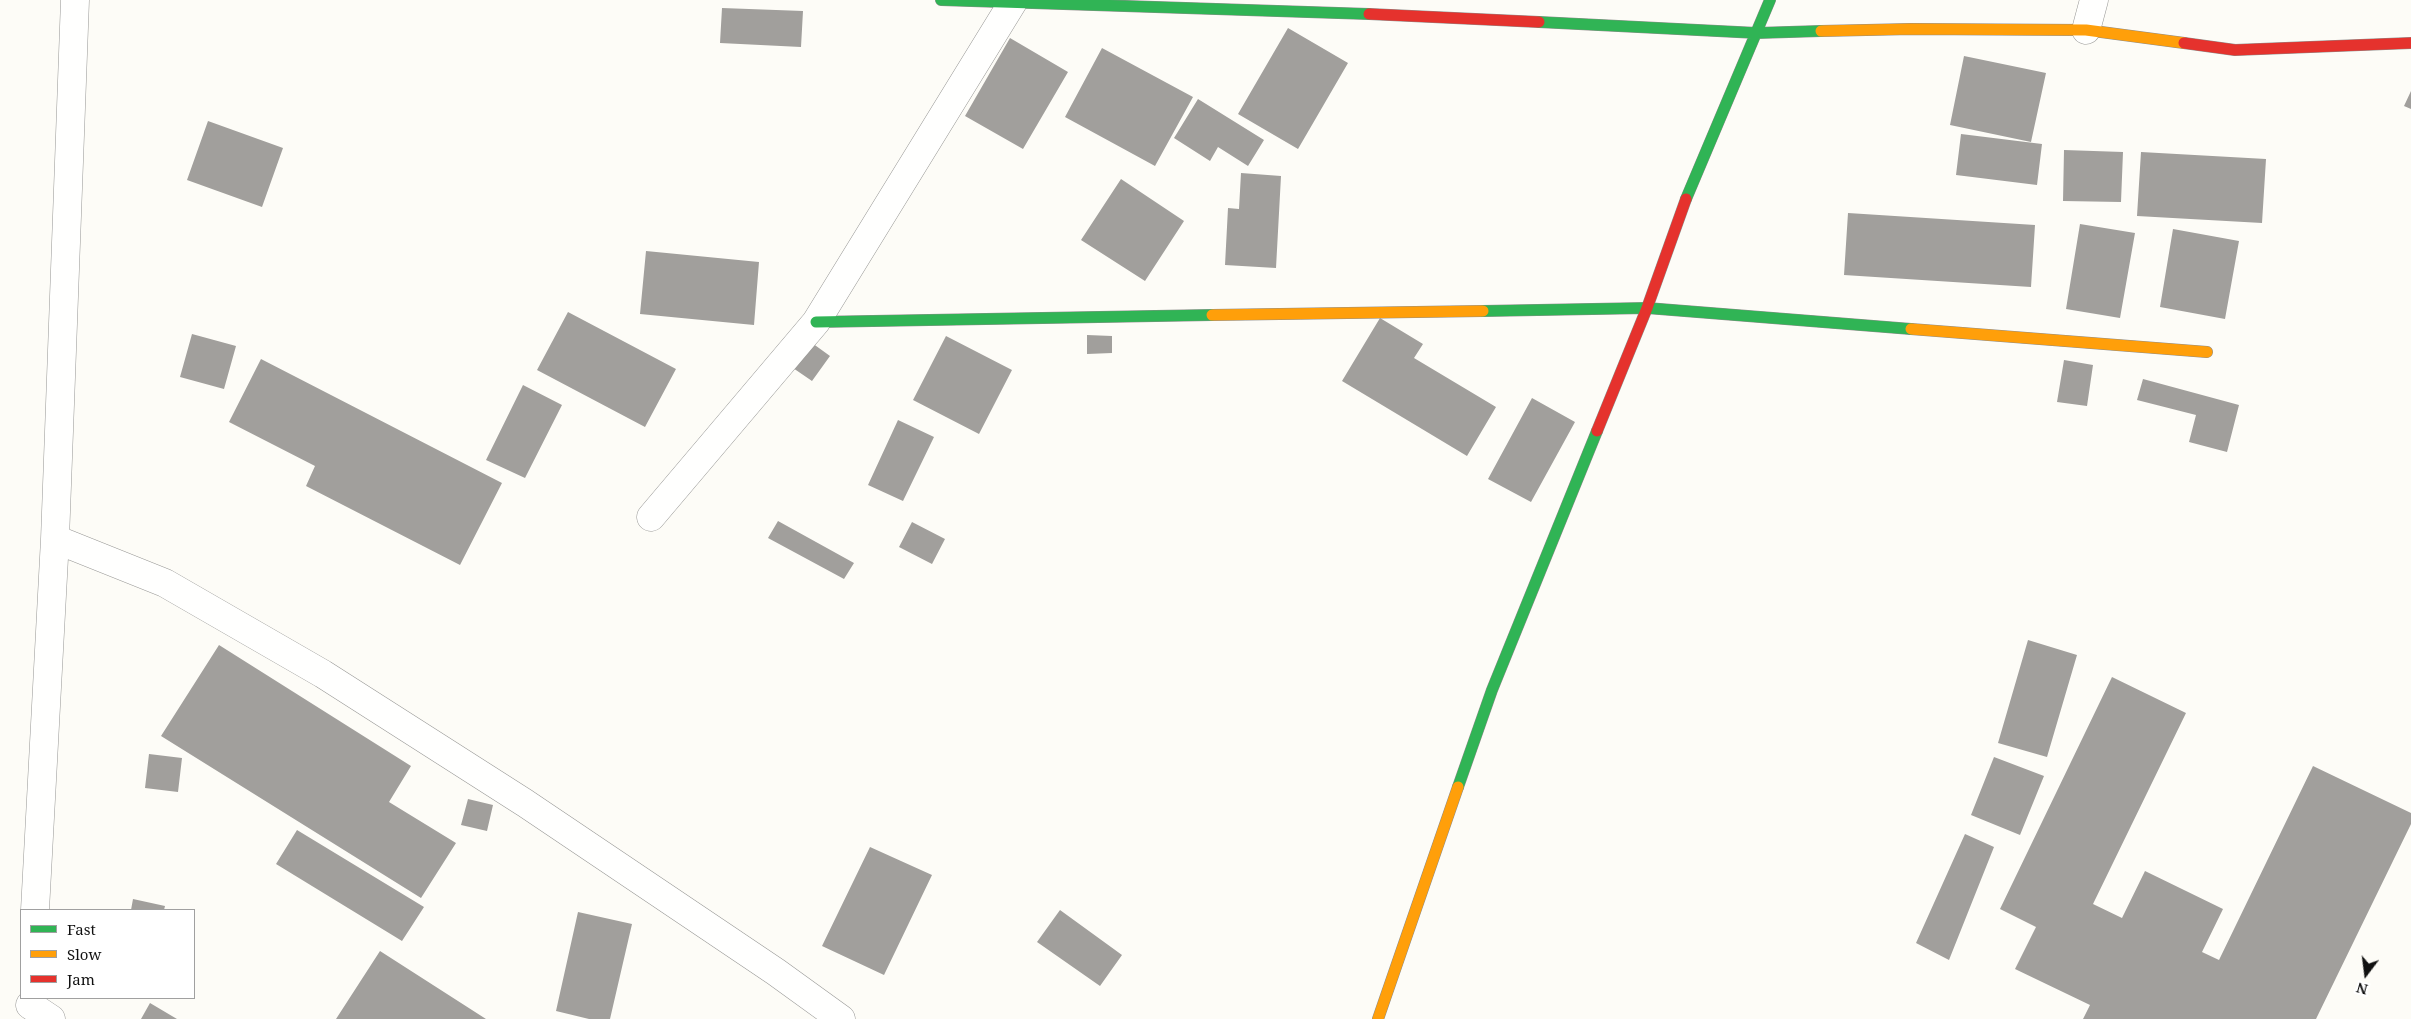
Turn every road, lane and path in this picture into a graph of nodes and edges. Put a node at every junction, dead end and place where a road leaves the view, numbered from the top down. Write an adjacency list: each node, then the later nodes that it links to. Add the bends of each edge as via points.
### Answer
1 (75, 0): 14 (street)
2 (941, 0): 5 (street)
3 (1770, 0): 8 (street)
4 (2094, 0): 7 (street)
5 (1013, 2): 6 (street); 11 (street)
6 (1284, 5): 8 (street)
7 (2086, 30): 8 (street, via 1911,29); 9 (street, via 2236,50)
8 (1757, 33): 10 (street, via 1694,178)
9 (2411, 43)
10 (1647, 308): 11 (street); 12 (street); 17 (street, via 1492,690)
11 (816, 322): 13 (street)
12 (2207, 352)
13 (650, 517)
14 (55, 539): 15 (street); 16 (street, via 165,583 323,674 525,803)
15 (35, 909)
16 (841, 1019)
17 (1378, 1019)

